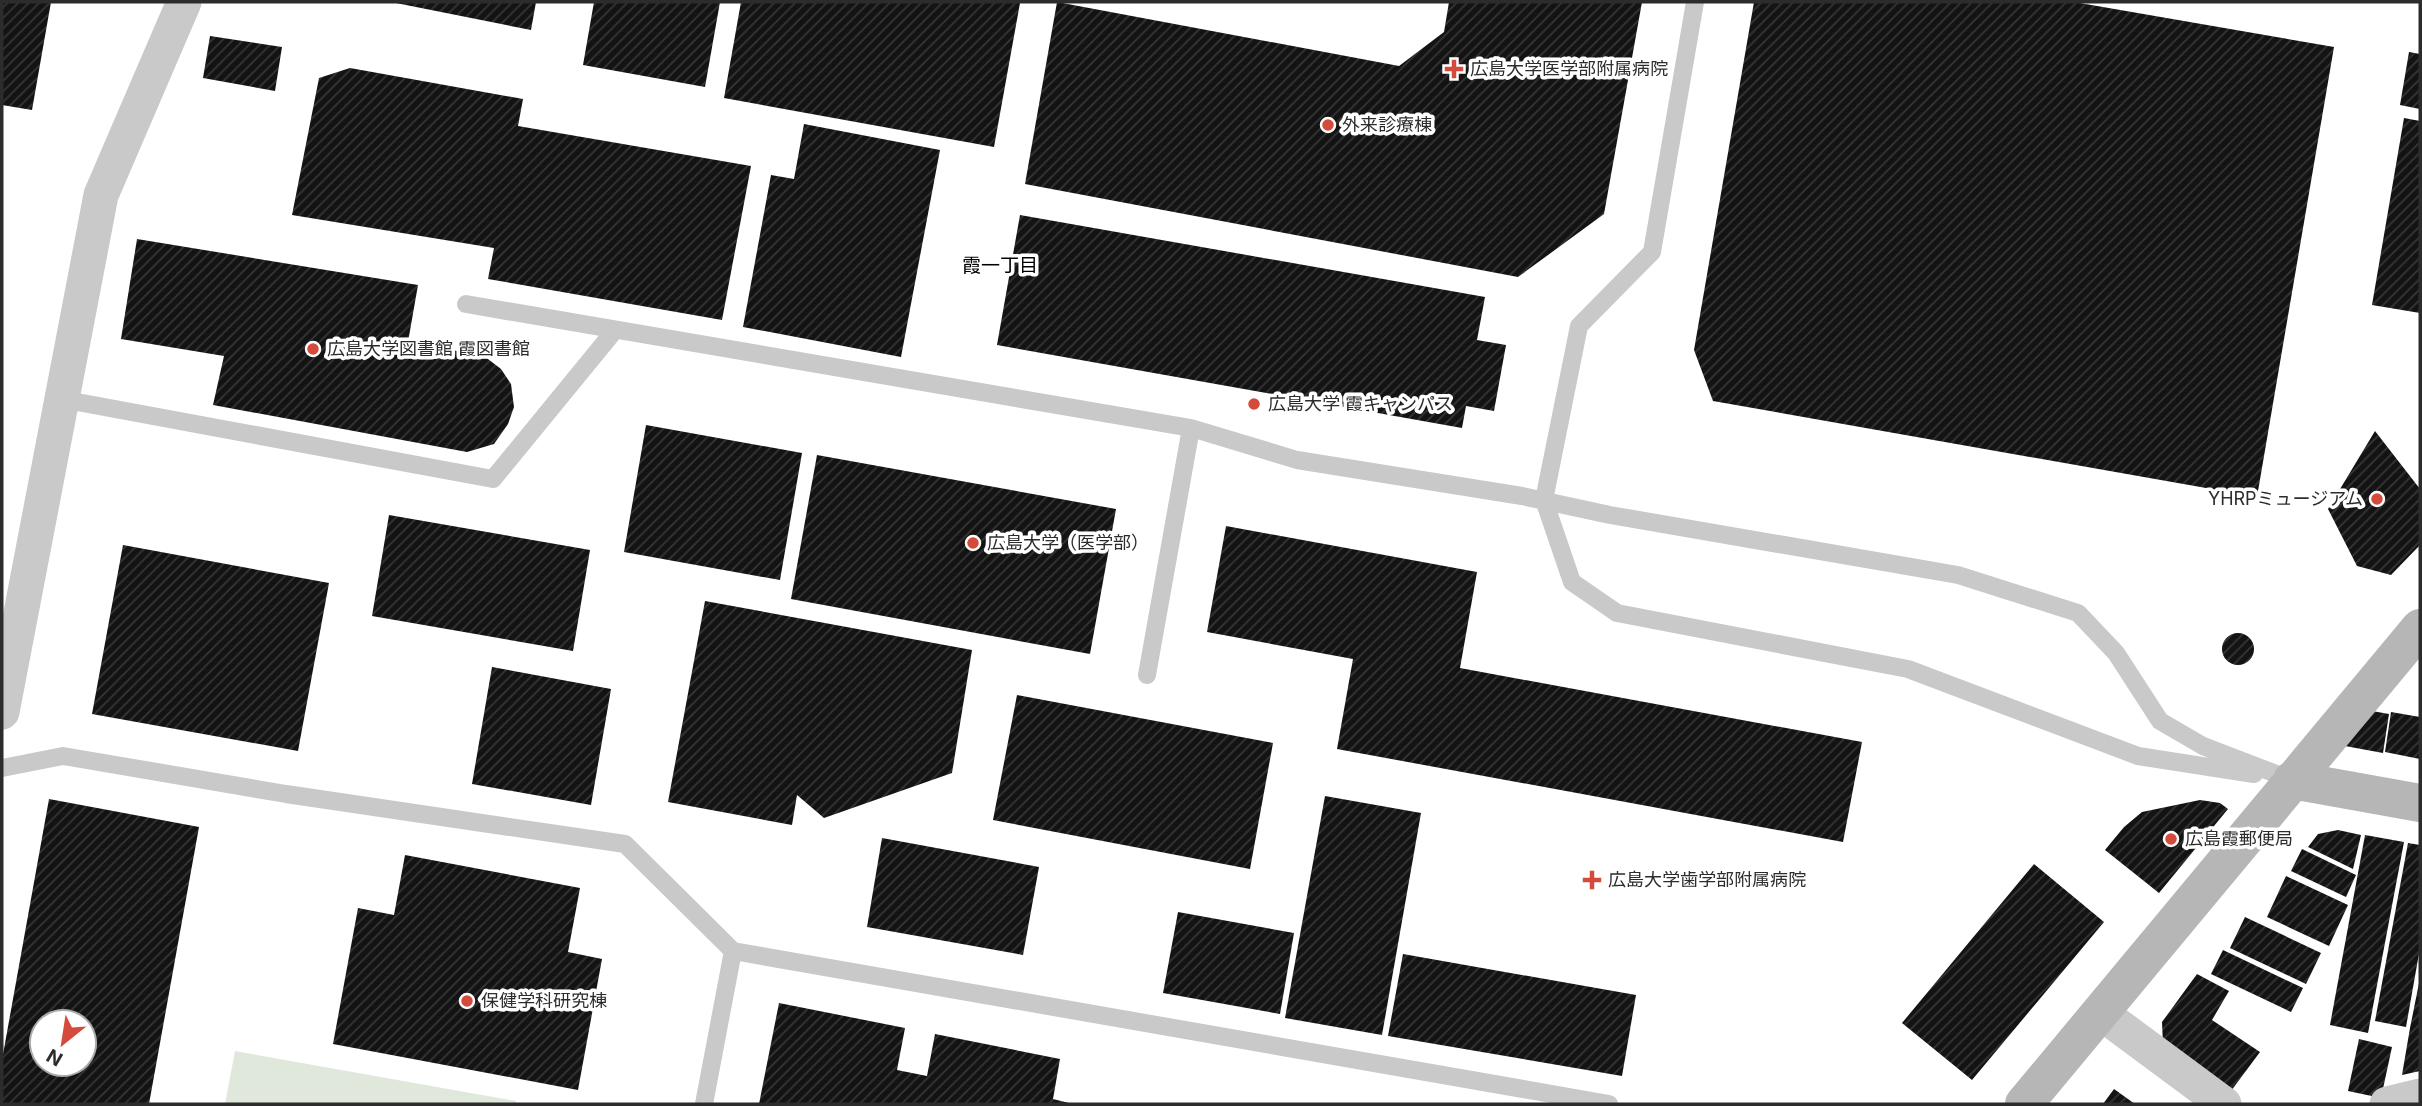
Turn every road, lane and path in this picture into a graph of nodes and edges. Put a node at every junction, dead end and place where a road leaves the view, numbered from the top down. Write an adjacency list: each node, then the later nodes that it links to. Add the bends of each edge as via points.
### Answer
1 (184, 2): 5 (street, via 101,195)
2 (1695, 2): 7 (lane, via 1652,252 1579,326)
3 (466, 304): 4 (lane)
4 (615, 330): 5 (lane, via 493,479); 6 (lane)
5 (61, 399): 10 (street)
6 (1191, 428): 7 (lane, via 1297,460); 9 (lane)
7 (1544, 500): 12 (lane, via 1958,575 2078,613 2116,653 2160,721 2203,746); 12 (lane, via 1572,582 1617,613 1908,669 2138,756)
8 (2420, 628): 12 (street)
9 (1147, 675)
10 (2, 712)
11 (2, 768): 14 (lane, via 63,756 625,844)
12 (2292, 780): 13 (street); 15 (street)
13 (2420, 803)
14 (733, 951): 17 (lane); 18 (lane)
15 (2101, 1013): 19 (street); 20 (street)
16 (2420, 1096): 21 (street)
17 (704, 1104)
18 (1609, 1104)
19 (2024, 1104)
20 (2224, 1104)
21 (2387, 1104)

